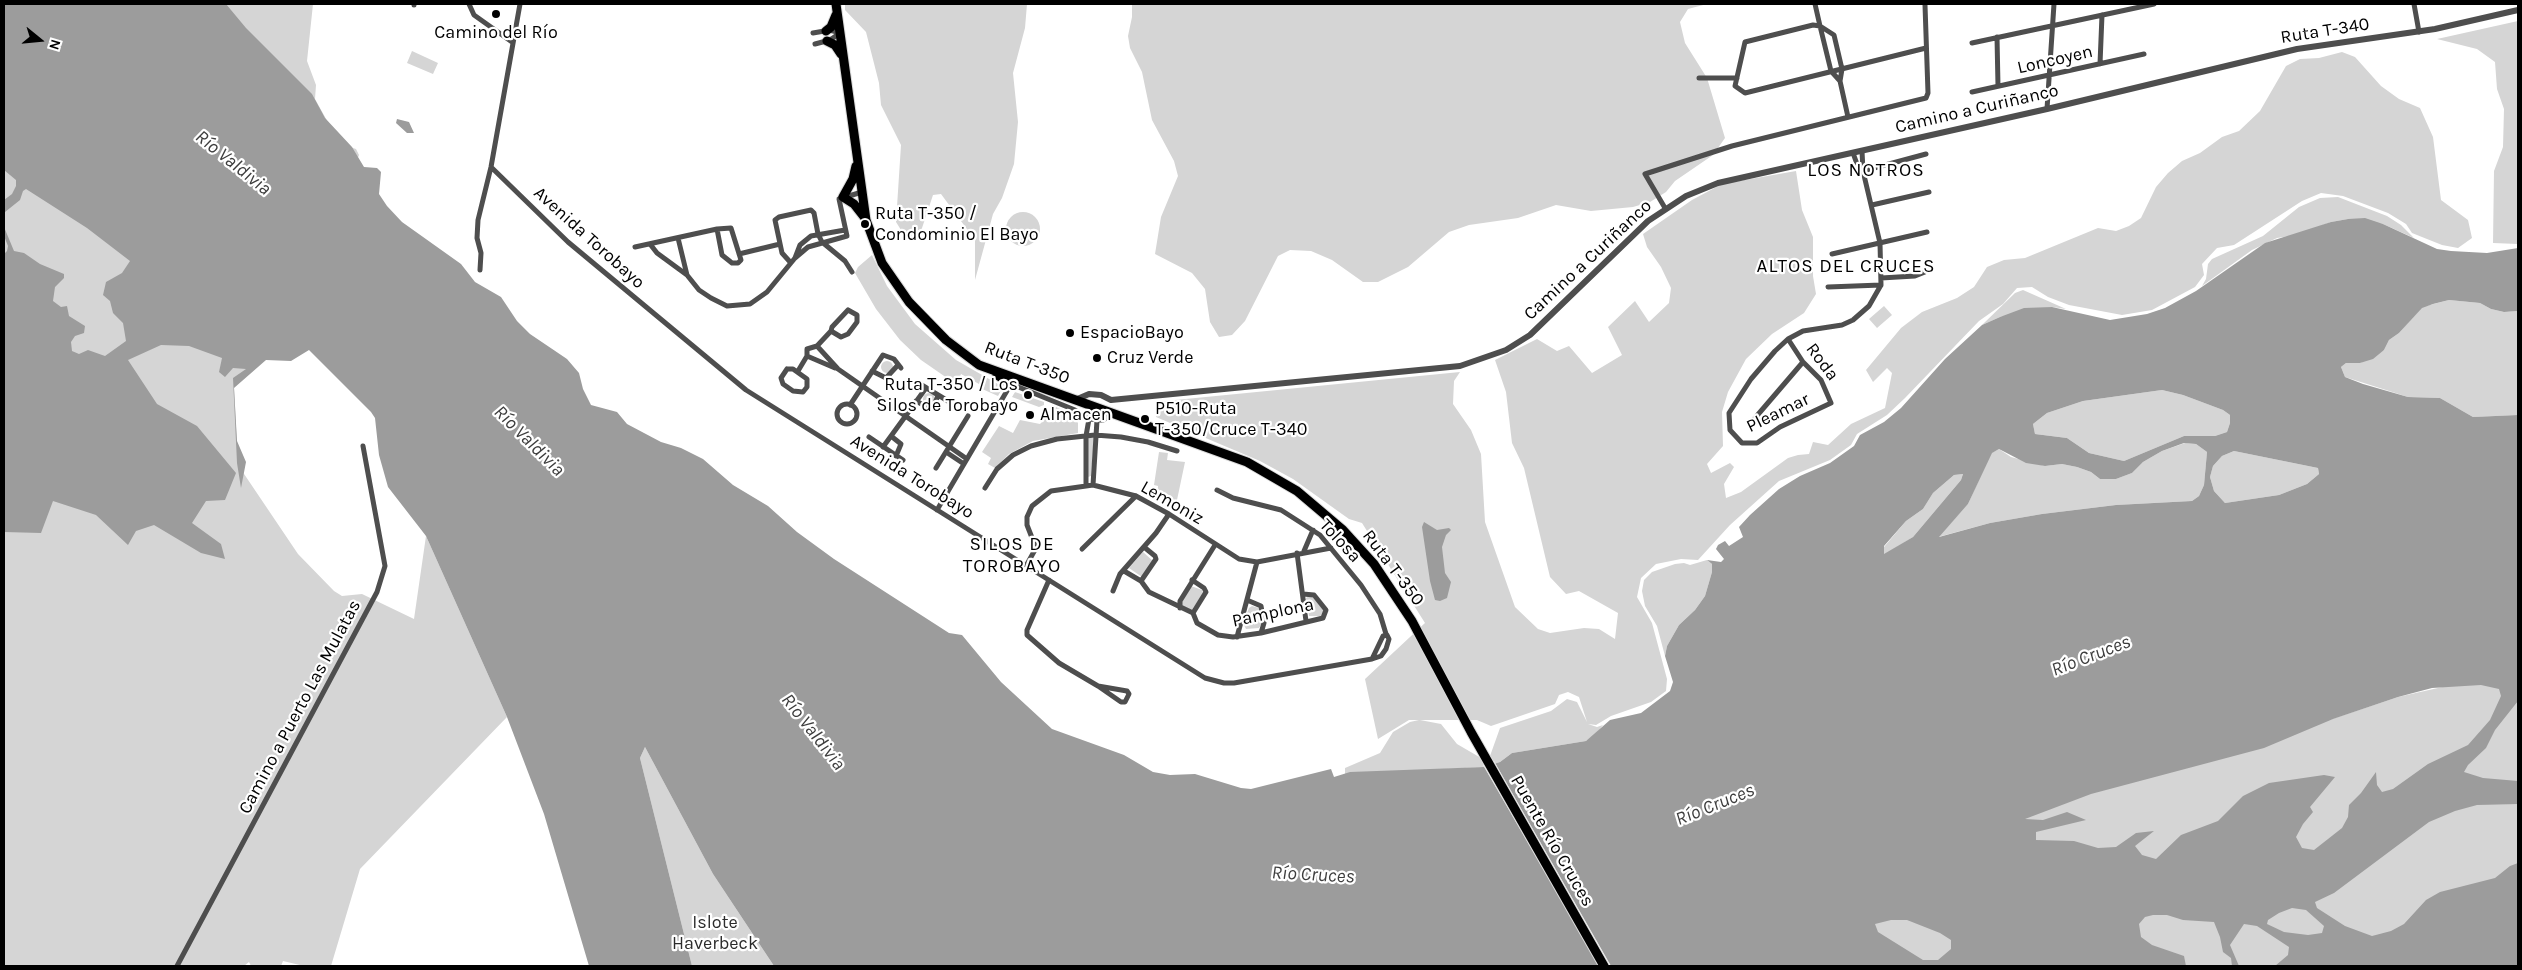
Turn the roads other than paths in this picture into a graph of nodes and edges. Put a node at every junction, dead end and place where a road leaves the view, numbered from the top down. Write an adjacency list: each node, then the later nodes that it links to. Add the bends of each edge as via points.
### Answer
1 (469, 4): 19 (street, via 474,16)
2 (520, 4): 19 (street)
3 (1815, 4): 12 (street)
4 (2054, 4): 11 (street)
5 (2154, 4): 10 (street)
6 (2414, 4): 14 (street)
7 (1925, 5): 22 (street)
8 (837, 8): 13 (main road, via 831,27); 16 (main road, Ruta T-350)
9 (2518, 10): 14 (street, Ruta T-340)
10 (2102, 16): 11 (street); 25 (street)
11 (2053, 25): 17 (street); 28 (street)
12 (1820, 26): 26 (street, via 1834,35); 27 (street); 30 (street, via 1745,42)
13 (826, 31): 15 (street); 16 (street)
14 (2419, 32): 33 (street, Ruta T-340, via 2297,49)
15 (813, 33)
16 (840, 33): 18 (street); 24 (main road, Ruta T-350)
17 (1997, 37): 20 (street); 32 (street)
18 (827, 41): 21 (street); 24 (main road, via 838,48)
19 (512, 42): 41 (street)
20 (1972, 43)
21 (815, 44)
22 (1926, 48): 26 (street); 36 (street, via 1926,98)
23 (2144, 54): 25 (street, Loncoyen)
24 (843, 58): 40 (main road, Ruta T-350)
25 (2100, 64): 28 (street, Loncoyen)
26 (1842, 69): 27 (street); 31 (street)
27 (1831, 72): 30 (street, via 1745,93 1735,86); 31 (street)
28 (2048, 76): 32 (street, Loncoyen); 35 (street)
29 (1699, 78): 30 (street)
30 (1737, 78)
31 (1840, 81): 36 (street)
32 (1998, 86): 34 (street, Loncoyen)
33 (2136, 86): 35 (street, Camino a Curiñanco)
34 (1972, 92)
35 (2047, 109): 37 (street, Camino a Curiñanco)
36 (1848, 117): 47 (street, via 1732,146 1645,174)
37 (1862, 151): 38 (street, Camino a Curiñanco); 42 (street)
38 (1853, 153): 42 (street); 47 (street, Camino a Curiñanco, via 1718,183)
39 (1926, 154): 42 (street)
40 (857, 160): 43 (main road, Ruta T-350); 45 (main road, via 853,179)
41 (492, 167): 63 (street, via 478,220); 114 (street, Avenida Torobayo, via 568,242 746,390)
42 (1863, 171): 46 (street)
43 (862, 192): 45 (street); 48 (main road, Ruta T-350)
44 (1929, 192): 46 (street)
45 (843, 196): 48 (main road); 50 (street, via 839,200)
46 (1872, 205): 55 (street)
47 (1665, 208): 85 (street, Camino a Curiñanco, via 1640,228 1530,335 1506,350 1467,364)
48 (866, 220): 75 (main road, Ruta T-350, via 882,263 902,292 936,331)
49 (717, 229): 53 (street); 59 (street, via 733,229); 59 (street, via 725,258 737,264 741,260)
50 (845, 230): 52 (street); 54 (street, via 847,236)
51 (1927, 232): 55 (street)
52 (818, 234): 54 (street); 57 (street, via 811,210 779,217 775,222); 61 (street, via 800,245)
53 (678, 238): 56 (street); 66 (street)
54 (822, 242): 61 (street, via 813,244); 64 (street, via 845,261)
55 (1880, 243): 60 (street); 67 (street)
56 (650, 244): 58 (street); 66 (street)
57 (780, 244): 59 (street); 62 (street, via 782,253)
58 (635, 247)
59 (739, 254)
60 (1832, 254)
61 (795, 258): 62 (street)
62 (791, 263): 66 (street, via 767,292 756,301 743,305 720,303 699,290)
63 (480, 270)
64 (852, 272)
65 (1925, 272): 67 (street, via 1915,276)
66 (687, 275)
67 (1881, 278): 68 (street)
68 (1881, 285): 69 (street); 71 (street, via 1869,306 1853,320 1842,325 1809,329)
69 (1828, 287)
70 (831, 331): 70 (street, via 841,337 846,336 857,322 857,315 844,311); 72 (street)
71 (1788, 339): 74 (street, Roda); 88 (street, Pleamar, via 1752,379 1729,413 1729,426 1737,440 1745,444 1757,443 1780,427)
72 (817, 346): 73 (street, via 809,347); 76 (street)
73 (807, 356): 76 (street); 77 (street)
74 (1803, 362): 88 (street, Roda, via 1821,380); 94 (street)
75 (979, 365): 80 (main road); 84 (main road, Ruta T-350)
76 (838, 369): 81 (street)
77 (798, 371): 77 (street, via 808,382 803,392 793,391 781,381 787,369)
78 (872, 371): 78 (street, via 886,378 900,366 894,359 883,355); 81 (street)
79 (920, 384): 82 (street)
80 (1011, 384): 90 (street); 107 (street)
81 (862, 387): 89 (street); 93 (street)
82 (926, 388): 83 (street); 87 (street)
83 (938, 396): 86 (street); 87 (street, via 933,407)
84 (1075, 400): 85 (street, Camino a Curiñanco, via 1093,394); 90 (street); 91 (main road, Ruta T-350)
85 (1111, 400): 91 (street)
86 (948, 401)
87 (916, 402): 93 (street)
88 (1831, 402)
89 (850, 405): 89 (street, via 840,404 836,413 842,421 854,424 857,412)
90 (1076, 410): 95 (street)
91 (1112, 414): 96 (street); 139 (main road, Ruta T-350, via 1247,462 1284,482 1326,515 1364,553 1391,589 1439,669)
92 (968, 416): 103 (street)
93 (904, 417): 98 (street); 103 (street)
94 (1754, 418)
95 (1089, 419): 96 (street); 99 (street)
96 (1097, 420): 97 (street)
97 (1095, 435): 99 (street); 104 (street, via 1142,440); 109 (street)
98 (891, 436): 102 (street); 105 (street, via 901,444)
99 (1086, 436): 110 (street); 111 (street, via 1047,441 1019,451 997,469)
100 (869, 437): 102 (street)
101 (363, 446): 140 (street, Camino a Puerto Las Mulatas, via 385,566 377,592)
102 (883, 447): 105 (street)
103 (948, 451): 107 (street); 108 (street)
104 (1177, 452)
105 (896, 456): 106 (street)
106 (903, 460)
107 (965, 462): 114 (street)
108 (936, 468)
109 (1093, 485): 110 (street, Lemoniz); 113 (street, Lemoniz)
110 (1086, 486): 124 (street, Lemoniz, via 1051,492 1032,506 1027,524 1036,548)
111 (985, 488)
112 (1217, 490): 116 (street, Tolosa, via 1233,498 1281,510)
113 (1136, 496): 115 (street, Lemoniz); 120 (street)
114 (937, 510): 124 (street, Avenida Torobayo)
115 (1169, 514): 117 (street, Lemoniz); 118 (street)
116 (1312, 530): 119 (street, Tolosa); 121 (street)
117 (1215, 545): 123 (street, Lemoniz, via 1239,559); 127 (street)
118 (1144, 548): 125 (street); 128 (street, via 1156,559)
119 (1331, 548): 121 (street, Lemoniz); 137 (street, Tolosa, via 1380,614 1389,639 1381,656)
120 (1082, 549)
121 (1304, 551): 122 (street, Lemoniz)
122 (1296, 553): 123 (street, Lemoniz); 130 (street)
123 (1257, 562): 131 (street)
124 (1026, 566): 126 (street, Avenida Torobayo)
125 (1124, 571): 128 (street, Pamplona); 129 (street)
126 (1049, 580): 137 (street, Avenida Torobayo, via 1214,682 1234,683); 138 (street, via 1027,635 1059,663)
127 (1192, 580): 132 (street, via 1180,601); 133 (street, via 1206,592)
128 (1141, 581): 132 (street, Pamplona, via 1149,592)
129 (1113, 591)
130 (1303, 594): 134 (street); 134 (street, Pamplona, via 1313,594 1326,612 1323,618)
131 (1247, 600): 135 (street, via 1261,606 1264,623); 136 (street)
132 (1180, 608): 133 (street, Pamplona)
133 (1193, 613): 136 (street, Pamplona, via 1195,620 1208,631)
134 (1306, 621): 135 (street, Pamplona)
135 (1261, 633): 136 (street, Pamplona)
136 (1237, 637)
137 (1372, 658)
138 (1098, 686): 138 (street, via 1122,702 1129,694 1127,691)
139 (1471, 732): 141 (main road, Puente Río Cruces)
140 (177, 966)
141 (1604, 966)

